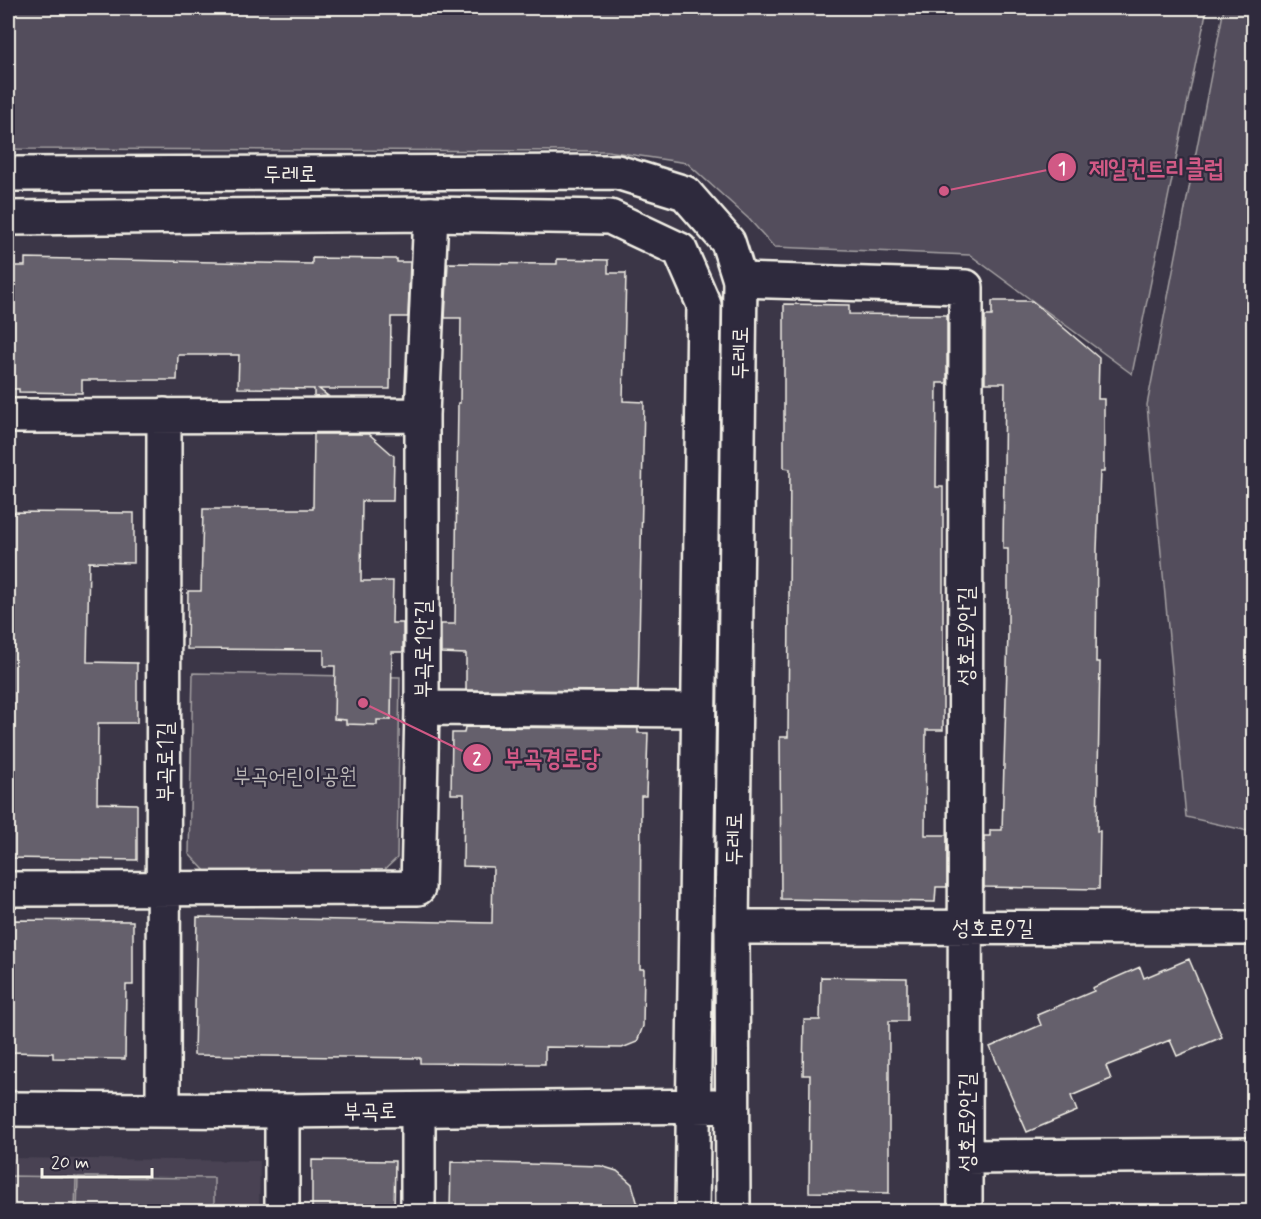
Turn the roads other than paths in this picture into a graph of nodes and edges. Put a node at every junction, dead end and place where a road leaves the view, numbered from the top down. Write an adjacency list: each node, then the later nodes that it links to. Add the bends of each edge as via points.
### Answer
1 (8, 174): 4 (street, 두레로, via 617,172 684,193 728,242)
2 (431, 214): 3 (street, 두레로); 6 (street, 부곡로1안길); 9 (street, 두레로, via 610,217 680,250 704,305)
3 (8, 218)
4 (740, 280): 12 (street, 두레로); 13 (street, 성호로9안길, via 966,287)
5 (164, 415): 6 (street); 7 (street); 11 (street, 부곡로1길)
6 (422, 415): 8 (street, 부곡로1안길)
7 (8, 416)
8 (422, 708): 9 (street); 11 (street, 부곡로1안길, via 418,888)
9 (697, 710): 15 (street, 두레로)
10 (8, 889): 11 (street, 부곡로1안길)
11 (163, 890): 18 (street, 부곡로1길)
12 (732, 927): 13 (street, 성호로9길); 16 (street, 두레로)
13 (965, 927): 14 (street, 성호로9길); 22 (street, 성호로9안길)
14 (1254, 928)
15 (691, 1106): 16 (street, 부곡로); 19 (street, 부곡로); 25 (street, 두레로)
16 (733, 1106): 26 (street, 두레로)
17 (8, 1109): 18 (street, 부곡로)
18 (163, 1109): 20 (street, 부곡로)
19 (418, 1110): 20 (street, 부곡로); 24 (street)
20 (282, 1111): 23 (street)
21 (1254, 1155): 22 (street)
22 (966, 1157): 27 (street, 성호로9안길)
23 (282, 1212)
24 (418, 1212)
25 (692, 1212)
26 (733, 1212)
27 (965, 1212)

